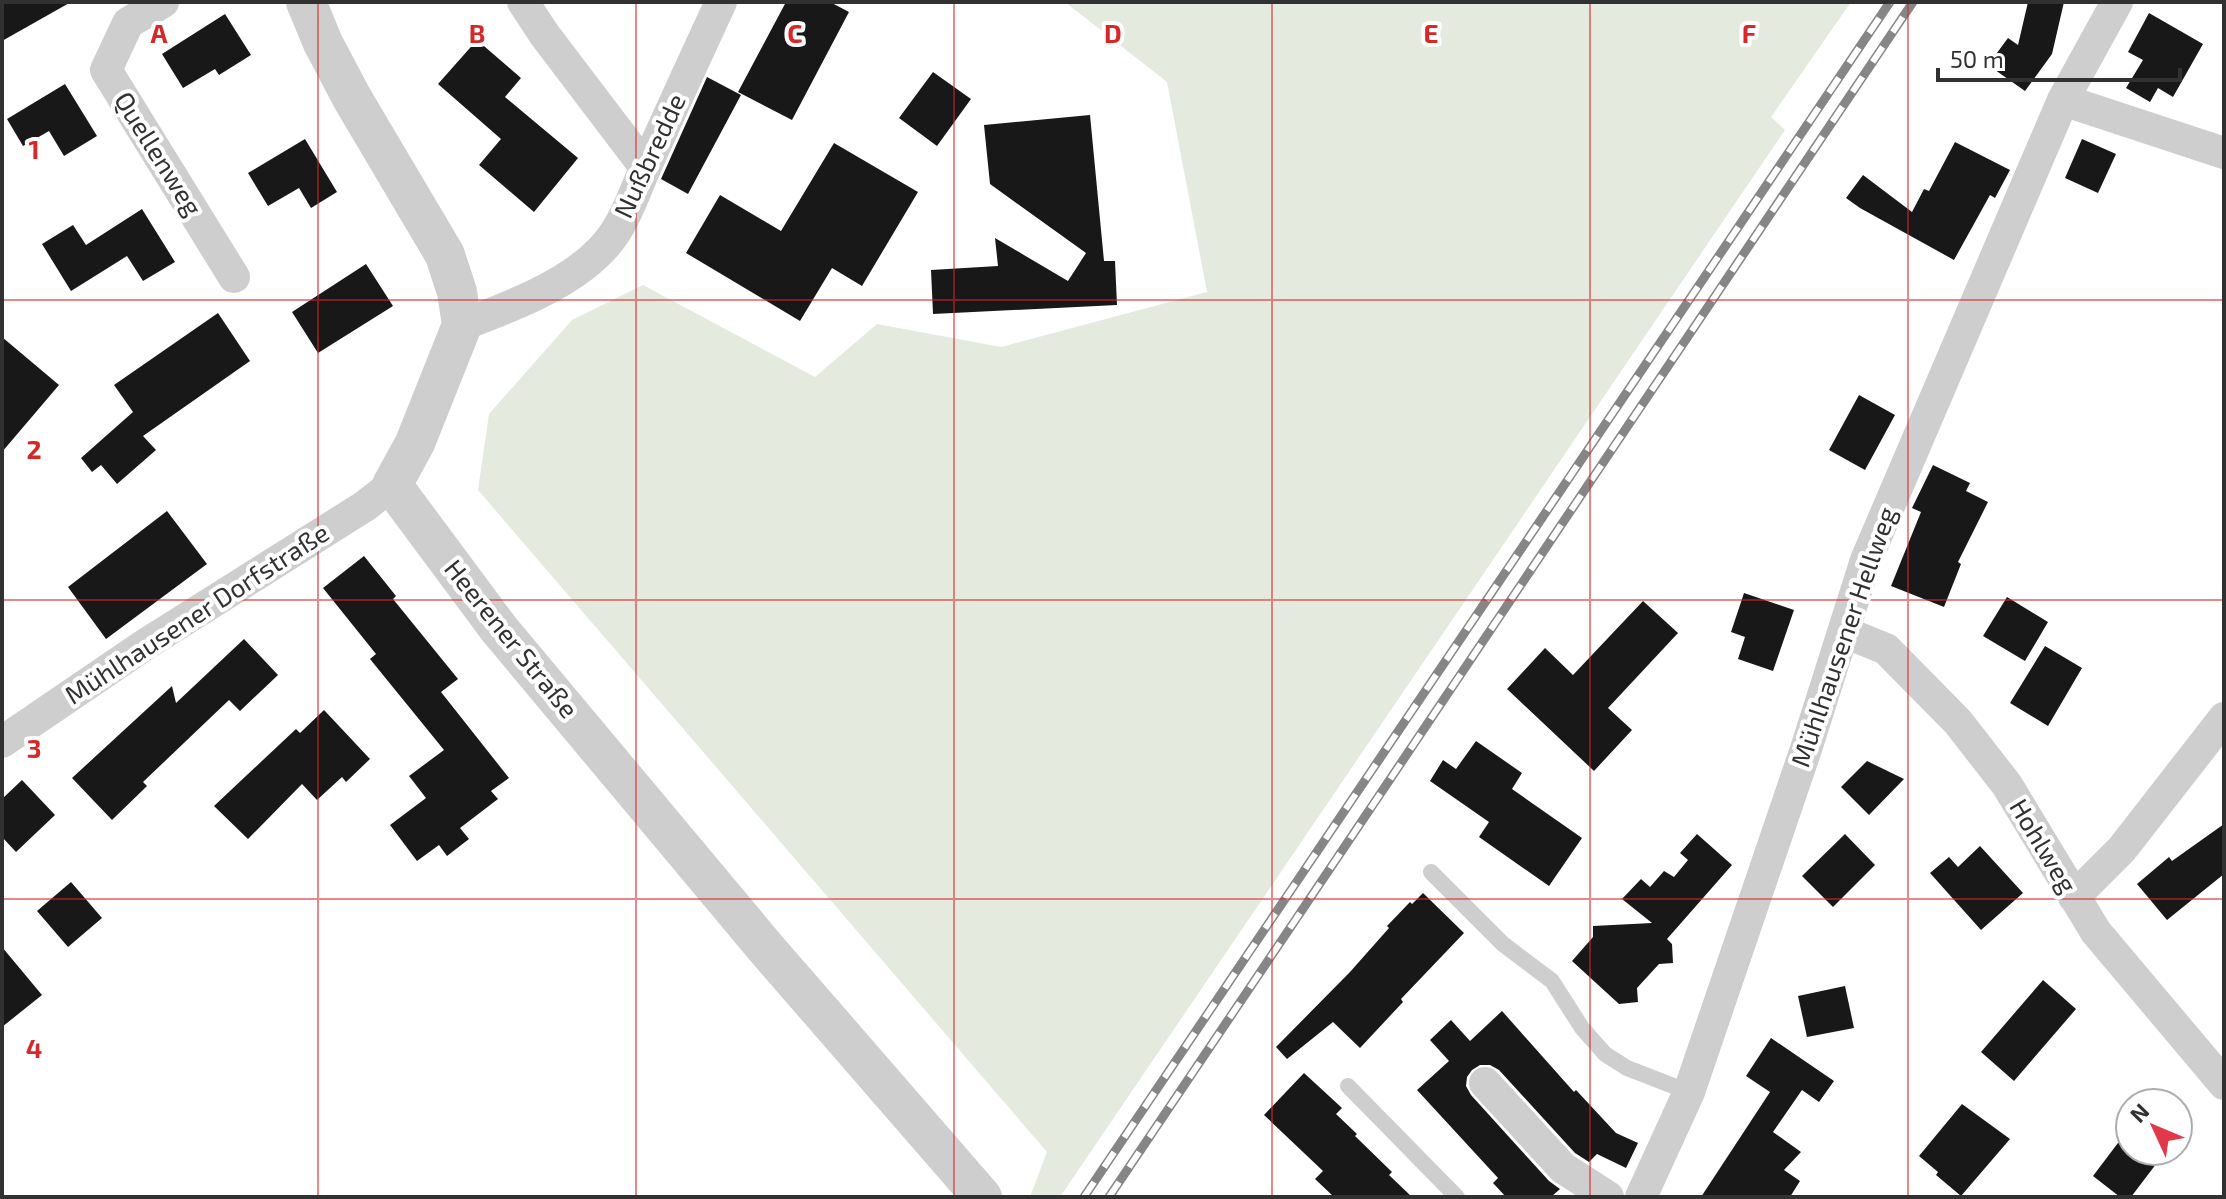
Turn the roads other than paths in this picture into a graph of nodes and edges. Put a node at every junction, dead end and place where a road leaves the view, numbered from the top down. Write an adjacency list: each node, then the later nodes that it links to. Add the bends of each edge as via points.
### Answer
1 (163, 2): 9 (street, Quellenweg, via 128,23 106,70)
2 (306, 2): 10 (street, via 352,98 445,255)
3 (523, 2): 8 (street)
4 (721, 2): 8 (street, Nußbredde)
5 (2117, 2): 6 (street, Mühlhausener Hellweg)
6 (2063, 100): 7 (street); 12 (street, Mühlhausener Hellweg, via 1866,560)
7 (2224, 153)
8 (645, 167): 10 (street, Nußbredde, via 630,207 603,249 573,273)
9 (234, 277)
10 (462, 325): 11 (street, via 415,443)
11 (392, 485): 14 (street, Mühlhausener Dorfstraße); 21 (street, Heerener Straße, via 499,629)
12 (1844, 632): 16 (street, Hohlweg, via 1886,649 1958,722 2007,785); 20 (street, Mühlhausener Hellweg)
13 (2224, 718): 16 (street, via 2122,849)
14 (2, 742)
15 (1431, 872): 20 (lane, via 1503,944 1552,981 1605,1054)
16 (2074, 897): 18 (street, Hohlweg, via 2127,971)
17 (1485, 1083): 23 (street, via 1563,1168)
18 (2224, 1084)
19 (1348, 1086): 22 (lane)
20 (1689, 1092): 24 (street, Mühlhausener Hellweg)
21 (982, 1197)
22 (1457, 1197)
23 (1608, 1197)
24 (1641, 1197)

